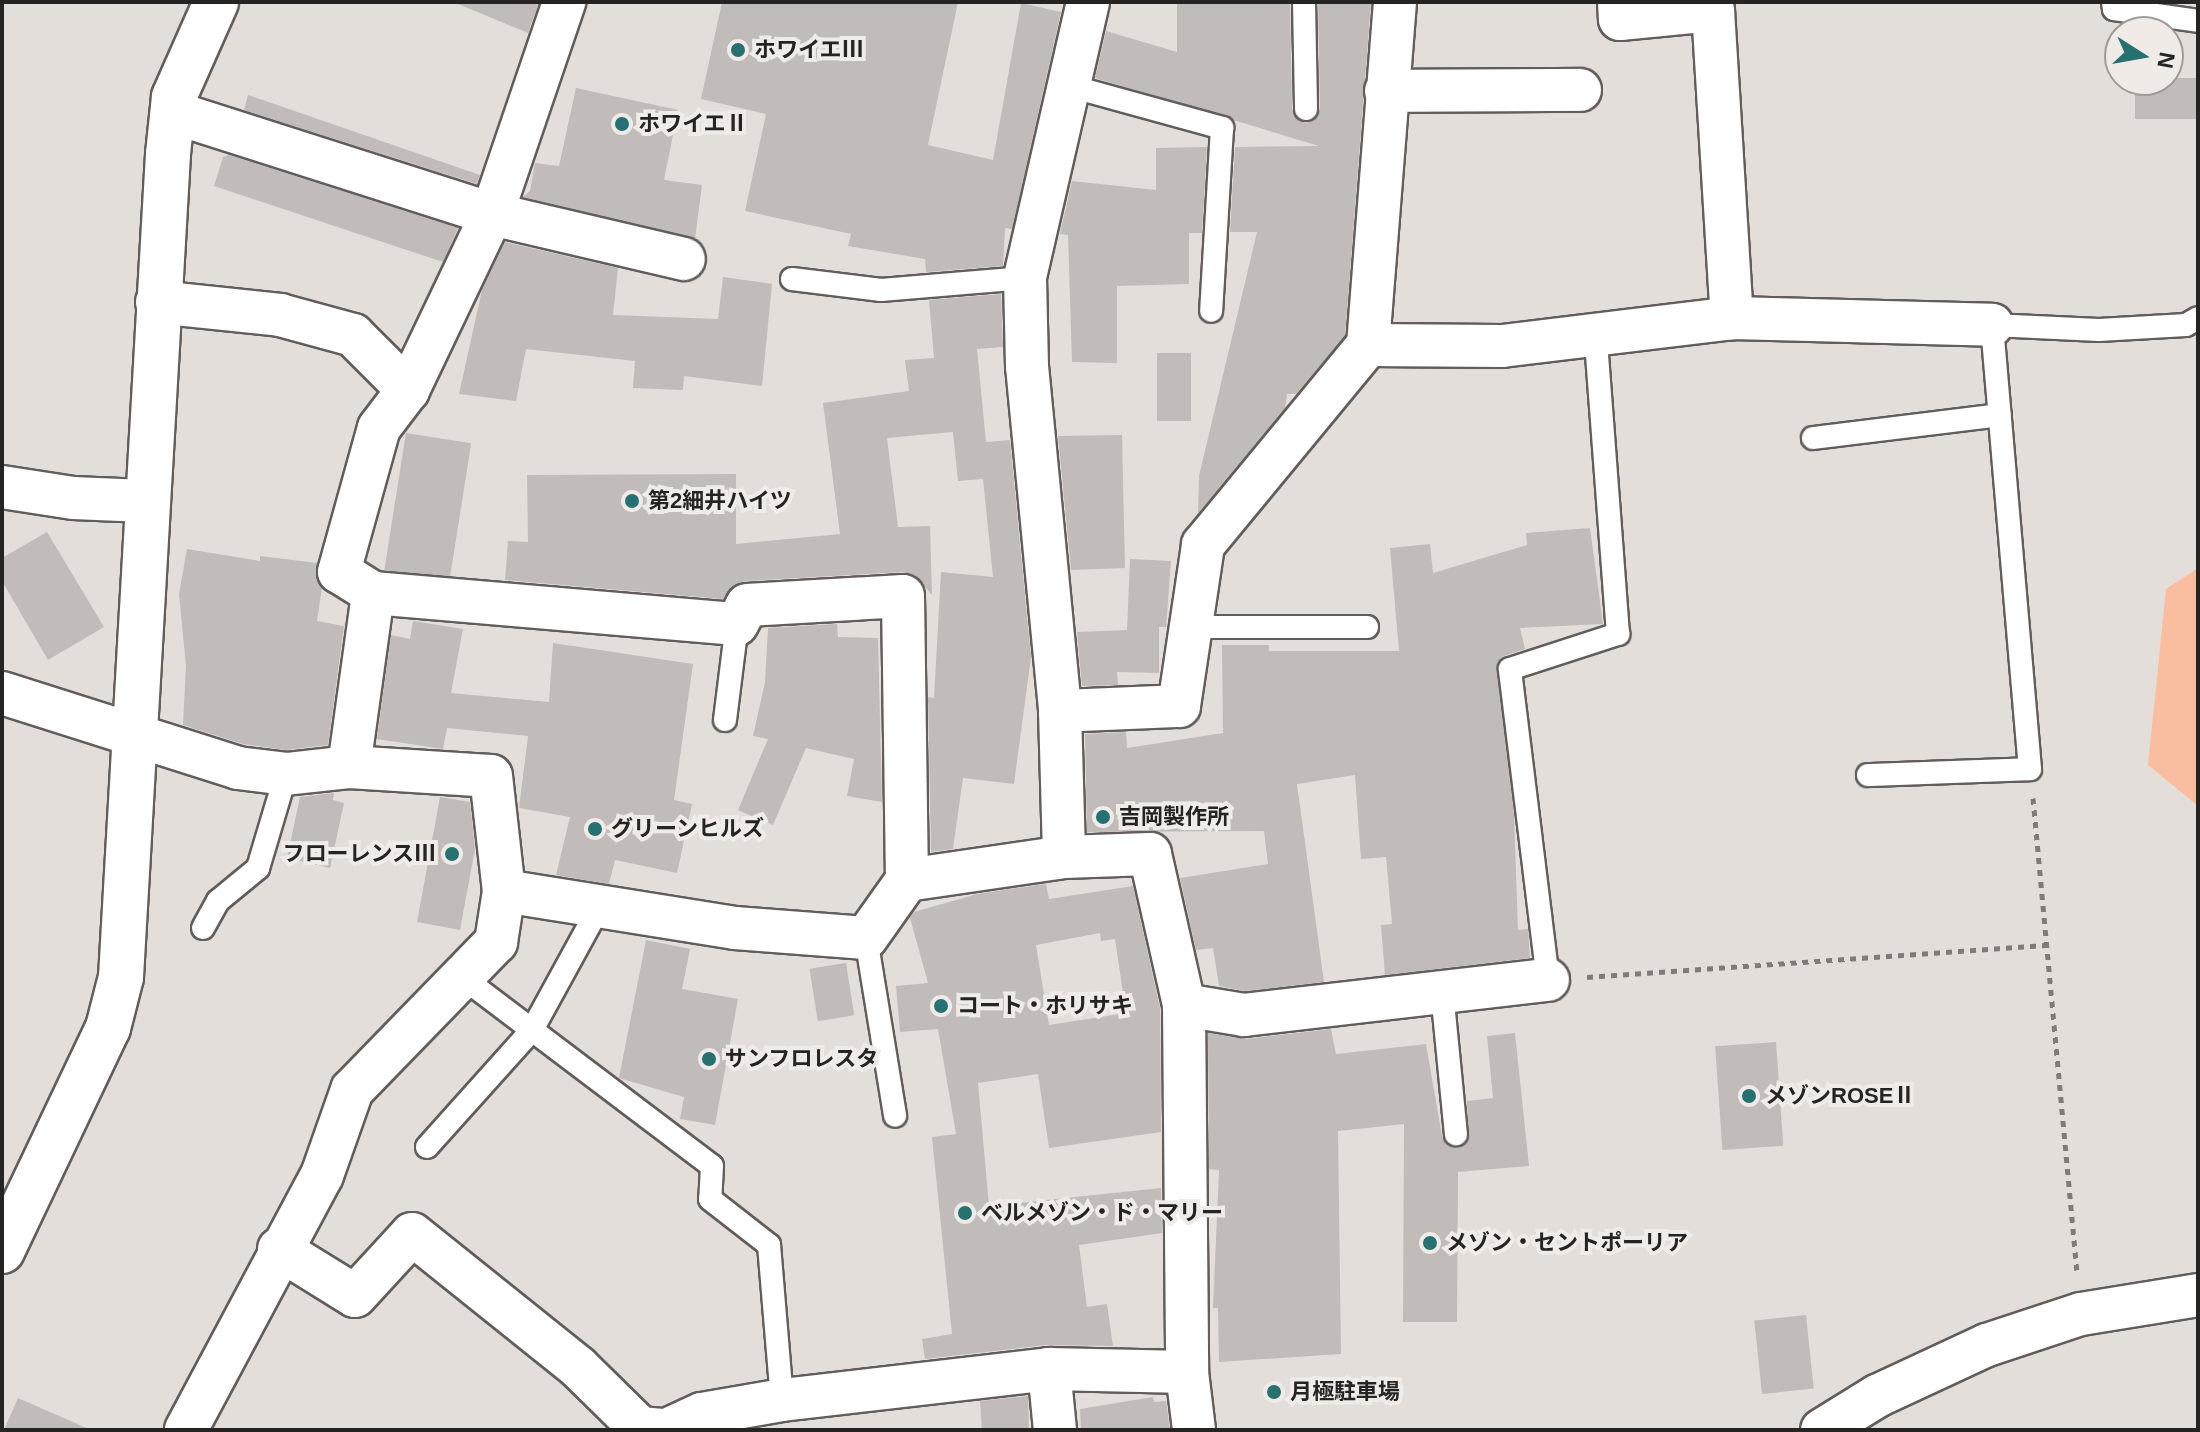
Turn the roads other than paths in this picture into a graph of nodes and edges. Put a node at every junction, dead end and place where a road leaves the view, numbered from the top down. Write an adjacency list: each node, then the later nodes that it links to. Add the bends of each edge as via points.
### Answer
1 (216, 2): 13 (street)
2 (564, 2): 14 (street)
3 (1088, 2): 9 (street)
4 (1304, 2): 12 (lane)
5 (1395, 2): 11 (street)
6 (1619, 2): 20 (street, via 1620,19 1713,10)
7 (2113, 2): 8 (lane, via 2114,9)
8 (2198, 21)
9 (1070, 86): 16 (street); 19 (lane, via 1222,128)
10 (1580, 90): 11 (street)
11 (1386, 91): 24 (street)
12 (1306, 109)
13 (172, 112): 14 (street); 18 (street)
14 (492, 214): 15 (street); 25 (street)
15 (684, 259)
16 (1025, 278): 17 (lane, via 881,290); 35 (street, via 1027,366)
17 (792, 279)
18 (157, 302): 25 (street, via 280,315 353,335); 29 (street)
19 (1211, 311)
20 (1732, 318): 22 (street); 23 (street)
21 (2198, 318): 22 (lane, via 2186,325 2099,330)
22 (1992, 325): 26 (lane)
23 (1596, 338): 24 (street, via 1502,346); 48 (lane, via 1618,634 1510,669)
24 (1368, 345): 32 (street, via 1203,545)
25 (408, 390): 30 (street, via 379,428 339,572)
26 (2000, 415): 27 (lane); 40 (lane, via 2030,769)
27 (1813, 438)
28 (2, 487): 29 (street, via 73,498)
29 (145, 501): 37 (street)
30 (373, 593): 31 (street); 38 (street)
31 (737, 624): 36 (lane); 42 (street, via 747,605 903,596)
32 (1187, 627): 33 (lane); 35 (street, via 1179,706)
33 (1367, 627)
34 (2, 693): 37 (street)
35 (1060, 711): 41 (street)
36 (725, 720)
37 (135, 737): 39 (street, via 238,768); 56 (street, via 121,977 115,1003)
38 (349, 767): 39 (street); 43 (street, via 491,776)
39 (286, 774): 45 (lane, via 258,868 218,901)
40 (1868, 775)
41 (1064, 857): 42 (street); 50 (street, via 1150,854)
42 (907, 880): 46 (street)
43 (504, 891): 44 (street); 47 (street, via 496,942)
44 (600, 906): 46 (street, via 735,928); 51 (lane)
45 (203, 928)
46 (866, 938): 52 (lane)
47 (462, 977): 51 (lane); 55 (street, via 352,1090 322,1175)
48 (1548, 980): 49 (street)
49 (1442, 992): 50 (street, via 1244,1015); 53 (lane)
50 (1184, 1005): 59 (street)
51 (532, 1030): 54 (lane); 60 (lane, via 712,1166 710,1199 769,1245)
52 (895, 1116)
53 (1456, 1134)
54 (427, 1147)
55 (279, 1249): 61 (street, via 223,1367); 62 (street, via 355,1296 412,1234 578,1367 640,1428)
56 (2, 1251)
57 (2198, 1295): 65 (street, via 2081,1314 1987,1345 1877,1396)
58 (1049, 1369): 59 (street); 60 (street); 63 (street)
59 (1187, 1372): 64 (street)
60 (782, 1400): 62 (street, via 702,1414)
61 (186, 1430)
62 (666, 1430)
63 (1055, 1430)
64 (1194, 1430)
65 (1822, 1430)

